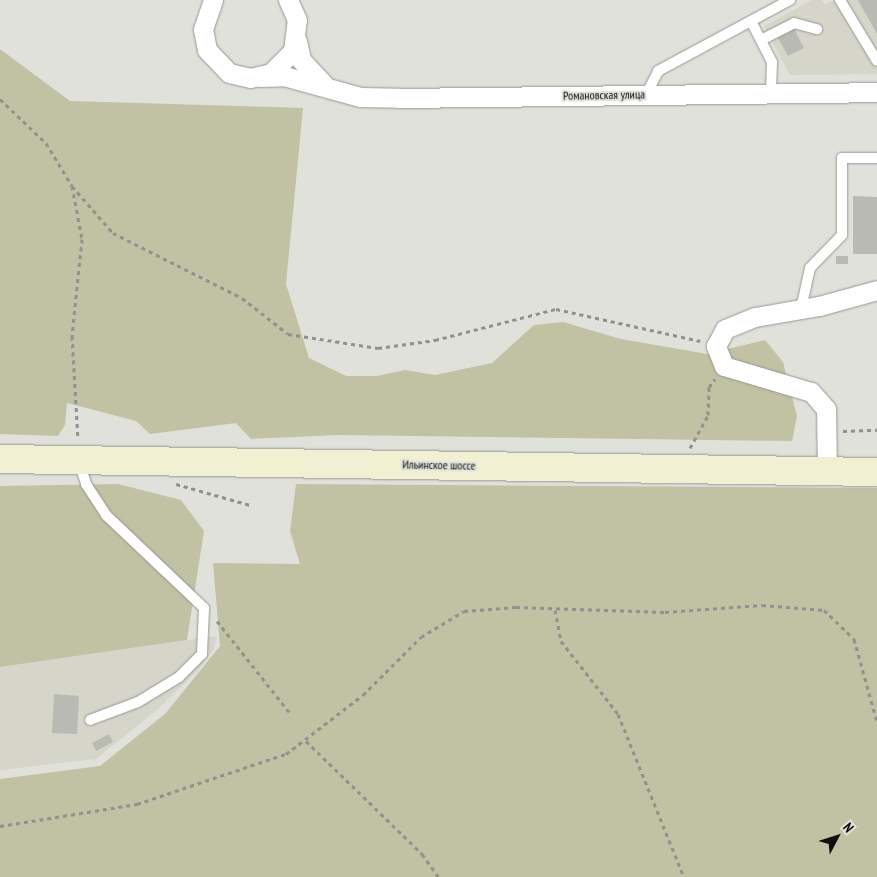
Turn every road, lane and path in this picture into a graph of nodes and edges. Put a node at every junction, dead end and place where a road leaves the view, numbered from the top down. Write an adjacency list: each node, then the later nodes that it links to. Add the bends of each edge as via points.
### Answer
1 (202, 0): 6 (street, Романовская улица)
2 (213, 0): 6 (street, Романовская улица)
3 (288, 0): 10 (street, via 297,20)
4 (790, 0): 7 (lane)
5 (840, 0): 11 (lane)
6 (204, 19): 12 (street, Романовская улица, via 204,40 213,59 239,76)
7 (751, 21): 9 (lane); 16 (lane, via 658,72)
8 (818, 30): 9 (lane, via 794,23)
9 (760, 40): 15 (lane, via 772,62)
10 (297, 41): 12 (street, via 288,60); 13 (street, via 310,73)
11 (877, 61)
12 (261, 76): 13 (street, Романовская улица, via 284,76)
13 (332, 91): 16 (street, Романовская улица, via 399,98)
14 (877, 92): 15 (street, Романовская улица)
15 (771, 94): 16 (street, Романовская улица)
16 (646, 95)
17 (0, 98): 19 (path, via 46,143)
18 (877, 158): 21 (lane, via 842,158 842,235 810,268)
19 (72, 186): 22 (path, via 113,233 242,298 288,334 378,348 435,340 556,308 642,325); 28 (path, via 82,239 72,336)
20 (877, 290): 21 (street)
21 (801, 309): 22 (street, via 755,317 726,329)
22 (716, 346): 23 (street)
23 (724, 366): 25 (street, via 811,392 826,409); 26 (path, via 709,387 708,415 692,438)
24 (877, 430): 25 (path)
25 (826, 432): 29 (street)
26 (690, 450)
27 (0, 459): 28 (main road, Ильинское шоссе)
28 (79, 460): 29 (main road, Ильинское шоссе); 33 (lane, via 86,484 106,515)
29 (827, 471): 30 (main road, Ильинское шоссе)
30 (877, 472)
31 (165, 481): 32 (path)
32 (250, 505)
33 (204, 608): 35 (path); 36 (lane, via 202,654 179,677 138,702)
34 (555, 610): 37 (path, via 666,612 762,605 824,610 854,639); 38 (path, via 464,611 421,637 363,695); 41 (path, via 561,641 618,714)
35 (290, 713)
36 (90, 720)
37 (877, 722)
38 (306, 741): 39 (path, via 286,754 137,804); 40 (path, via 422,854)
39 (0, 826)
40 (439, 877)
41 (684, 877)

